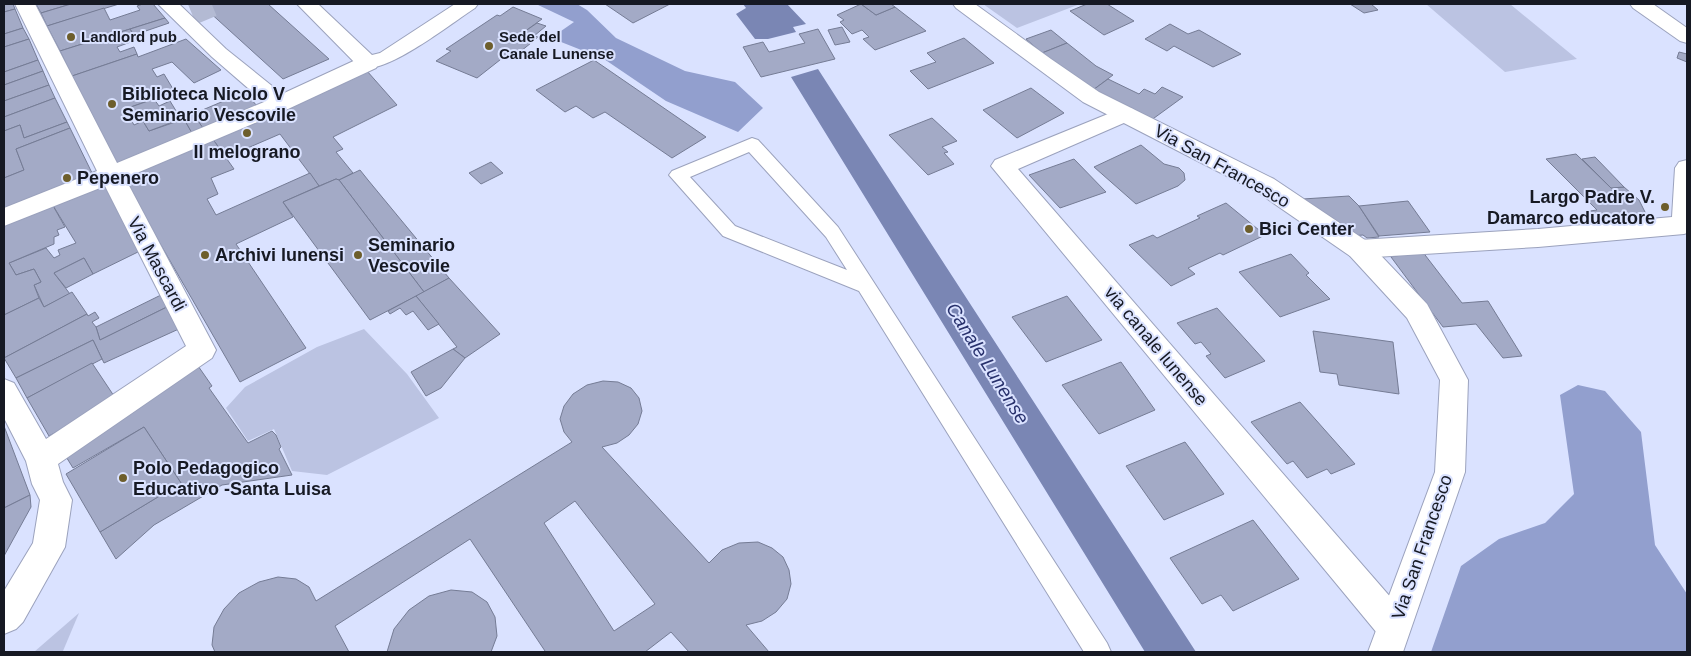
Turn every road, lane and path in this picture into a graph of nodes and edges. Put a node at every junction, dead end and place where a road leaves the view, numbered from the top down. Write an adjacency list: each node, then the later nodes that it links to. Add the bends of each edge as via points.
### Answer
1 (26, 4): 12 (street, Via Mascardi)
2 (168, 4): 9 (street, via 219,53)
3 (307, 4): 8 (street)
4 (468, 4): 8 (street, via 387,57)
5 (963, 4): 10 (street, Via San Francesco, via 1043,64)
6 (1640, 4): 7 (street)
7 (1687, 37)
8 (368, 63): 9 (street)
9 (280, 104): 12 (street)
10 (1125, 114): 14 (street, Via San Francesco, via 1265,185); 19 (street, via canale lunense, via 1003,166)
11 (1687, 168): 14 (street, via 1684,225)
12 (110, 175): 13 (street); 17 (street, Via Mascardi, via 202,350)
13 (4, 217)
14 (1359, 249): 19 (street, Via San Francesco, via 1417,311 1454,380 1450,472)
15 (866, 286): 15 (lane, via 832,232 752,144 678,175 728,232); 20 (lane)
16 (4, 391): 17 (street)
17 (45, 472): 18 (street, via 56,500 49,547)
18 (4, 617)
19 (1390, 640)
20 (1098, 652)

